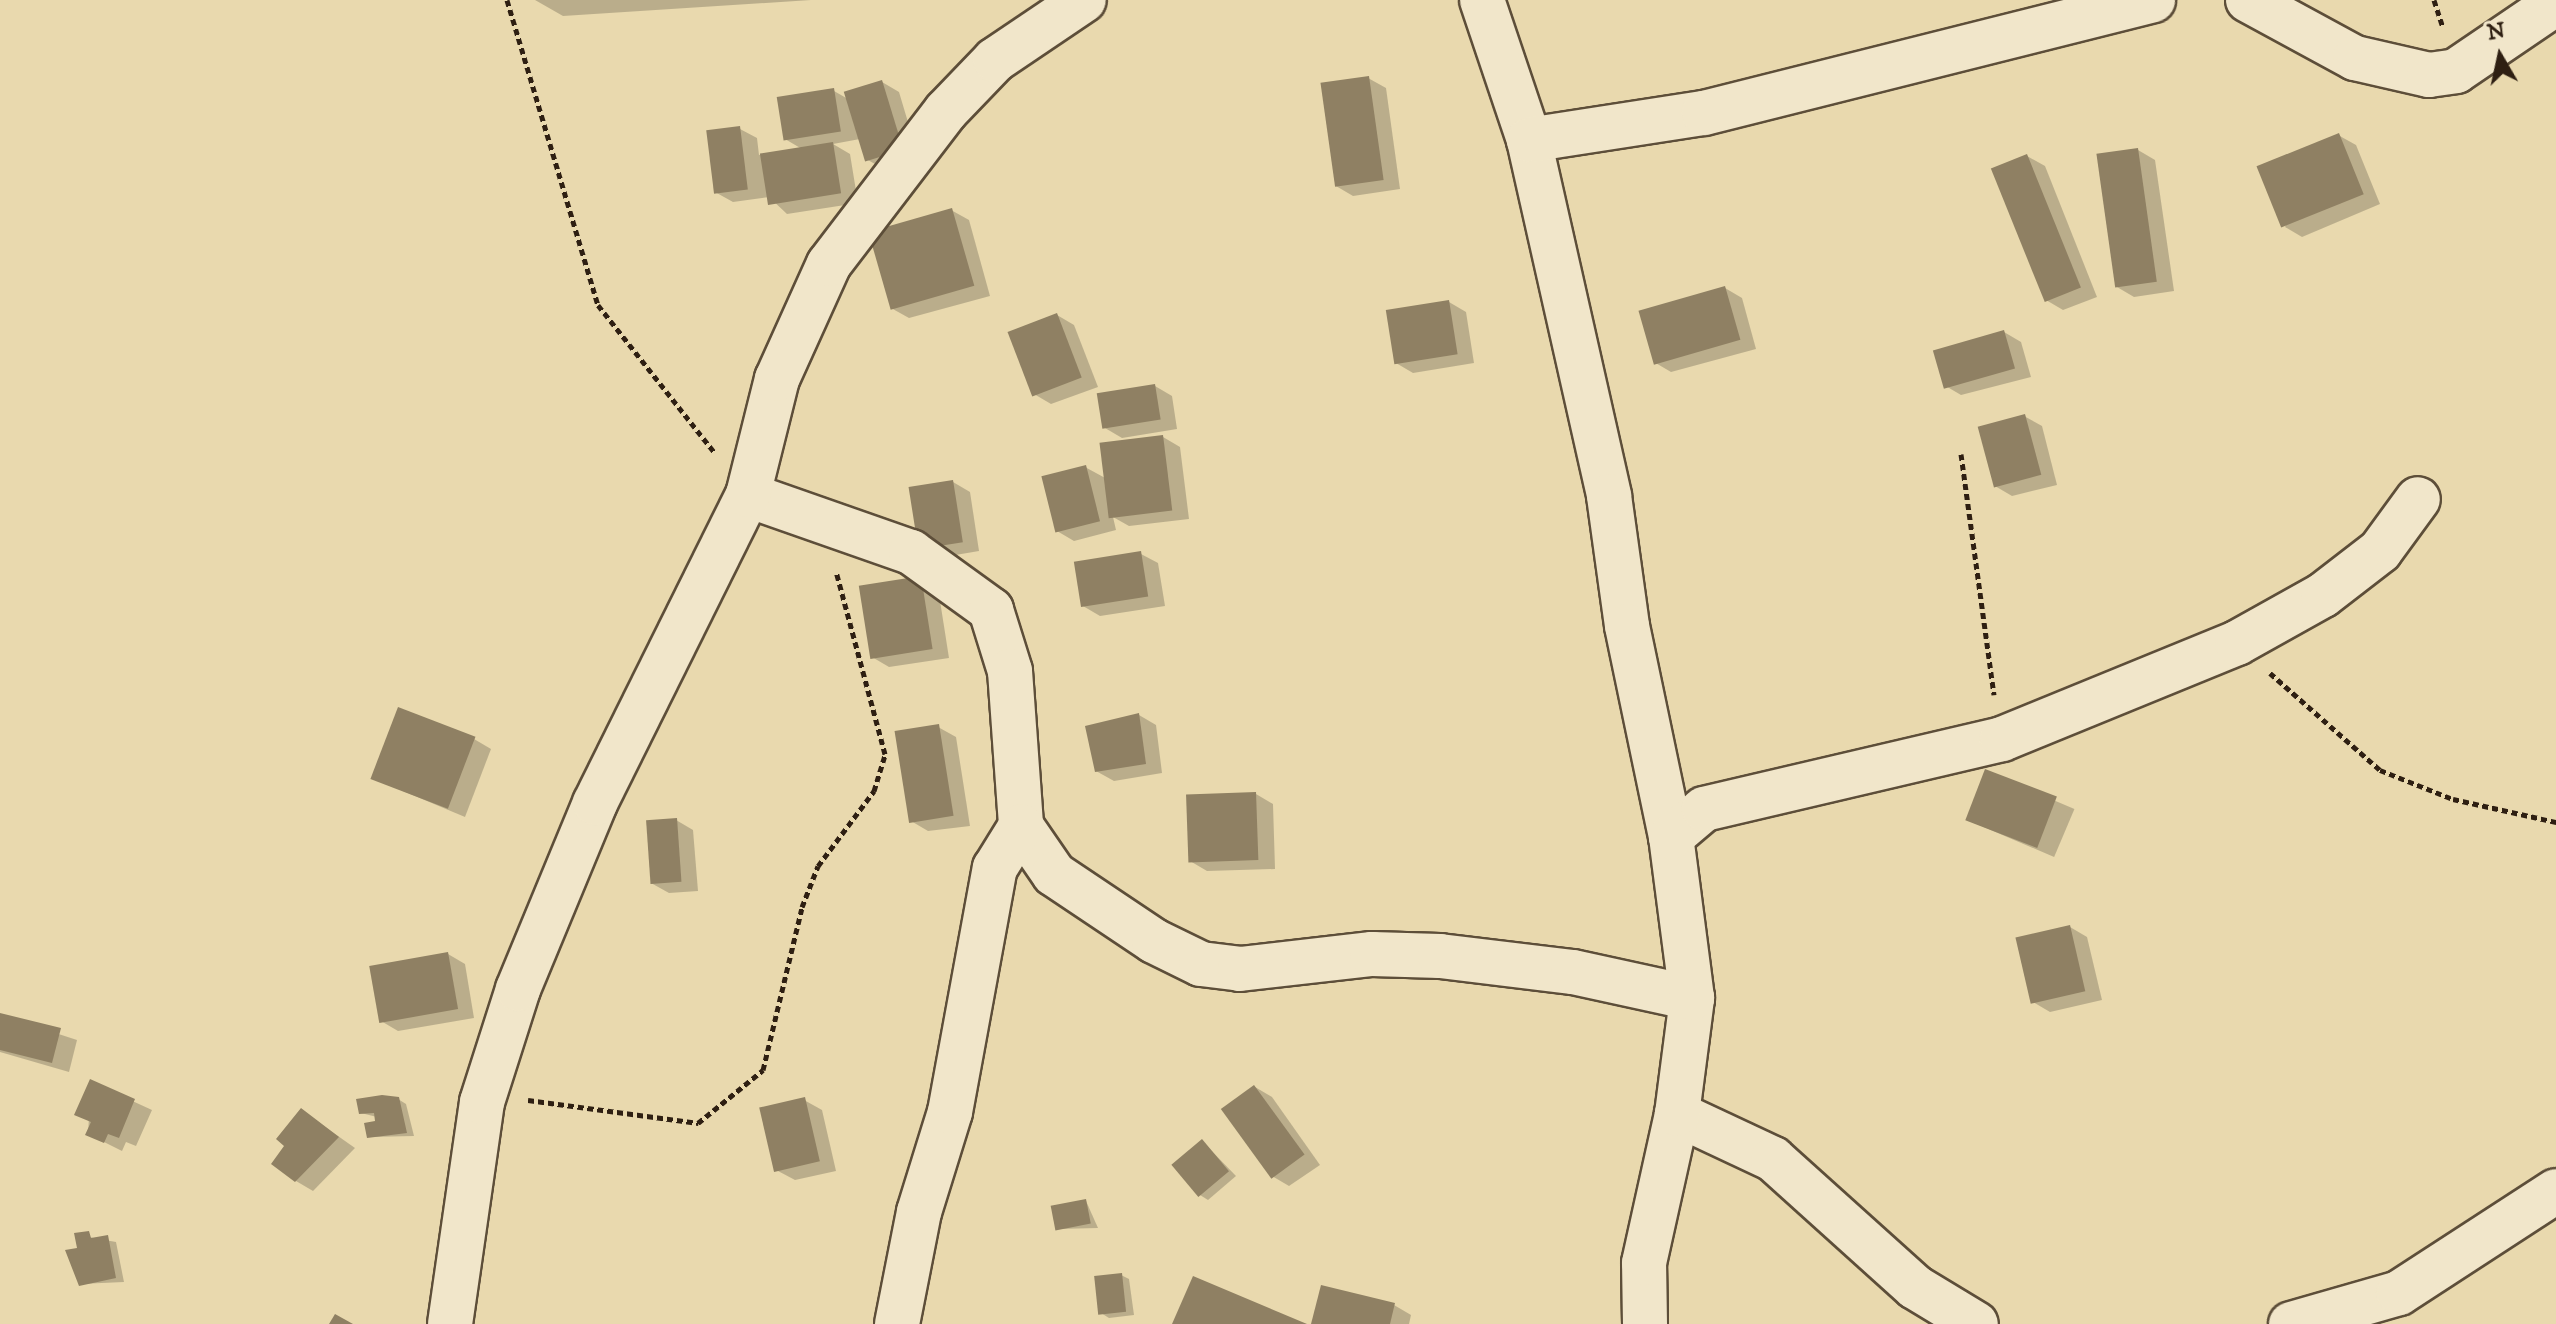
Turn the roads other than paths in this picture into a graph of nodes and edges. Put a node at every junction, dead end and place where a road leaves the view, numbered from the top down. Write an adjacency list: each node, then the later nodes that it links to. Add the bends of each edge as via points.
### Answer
1 (1084, 0): 7 (street, via 995,60 946,111 829,264 777,379)
2 (1482, 0): 6 (street)
3 (2153, 0): 6 (street, via 1704,113)
4 (2248, 0): 5 (street, via 2355,58 2429,75 2456,71)
5 (2556, 3)
6 (1529, 140): 10 (street, via 1609,496 1627,626)
7 (748, 495): 9 (street, via 827,527 911,552 991,610 1010,671); 14 (street, via 595,803 518,989 482,1102)
8 (2418, 499): 10 (street, via 2380,551 2323,595 2237,643 2002,739 1752,793 1704,809)
9 (1021, 826): 11 (street, via 1054,874 1114,918 1201,964 1240,969 1372,954 1440,956 1573,972); 15 (street, via 995,868 950,1112 919,1212)
10 (1671, 837): 11 (street)
11 (1692, 998): 12 (street)
12 (1677, 1114): 16 (street, via 1644,1263); 17 (street, via 1773,1159 1915,1287)
13 (2556, 1191): 18 (street, via 2399,1293)
14 (450, 1324)
15 (897, 1324)
16 (1645, 1324)
17 (1976, 1324)
18 (2291, 1324)

